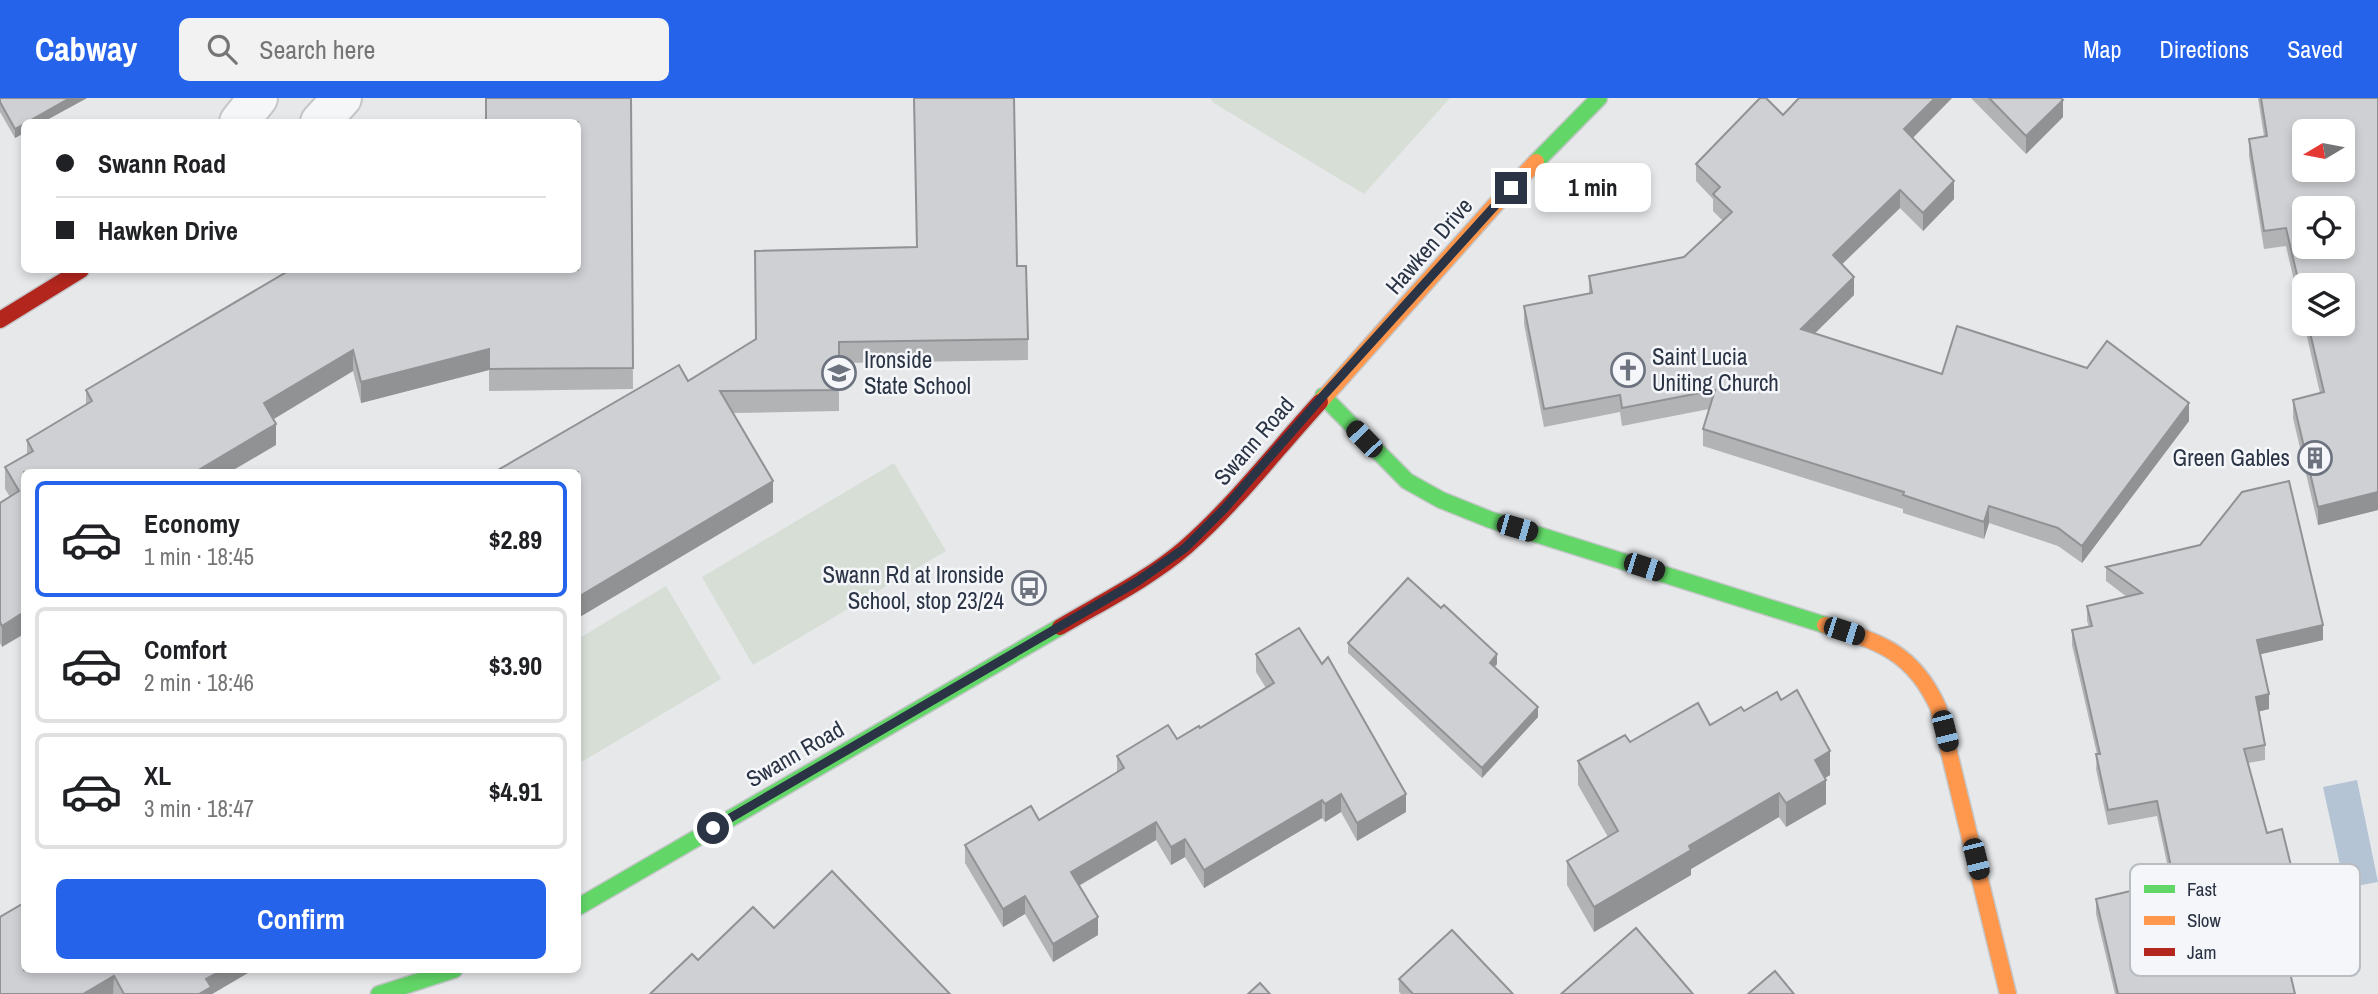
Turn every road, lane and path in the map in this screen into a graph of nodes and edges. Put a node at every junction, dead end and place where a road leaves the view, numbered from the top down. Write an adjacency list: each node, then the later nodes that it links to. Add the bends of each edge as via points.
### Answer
1 (258, 98): 4 (street)
2 (342, 98): 5 (street)
3 (1600, 98): 8 (main road, Hawken Drive, via 1496,204)
4 (241, 119)
5 (323, 119)
6 (76, 273): 7 (main road)
7 (0, 320)
8 (1323, 396): 9 (main road, Swann Road, via 1185,548 1138,581); 12 (main road, Swann Road, via 1406,481 1441,500 1860,636 1910,662 1929,685 1942,719)
9 (581, 904)
10 (460, 978): 11 (main road)
11 (379, 994)
12 (2008, 994)

